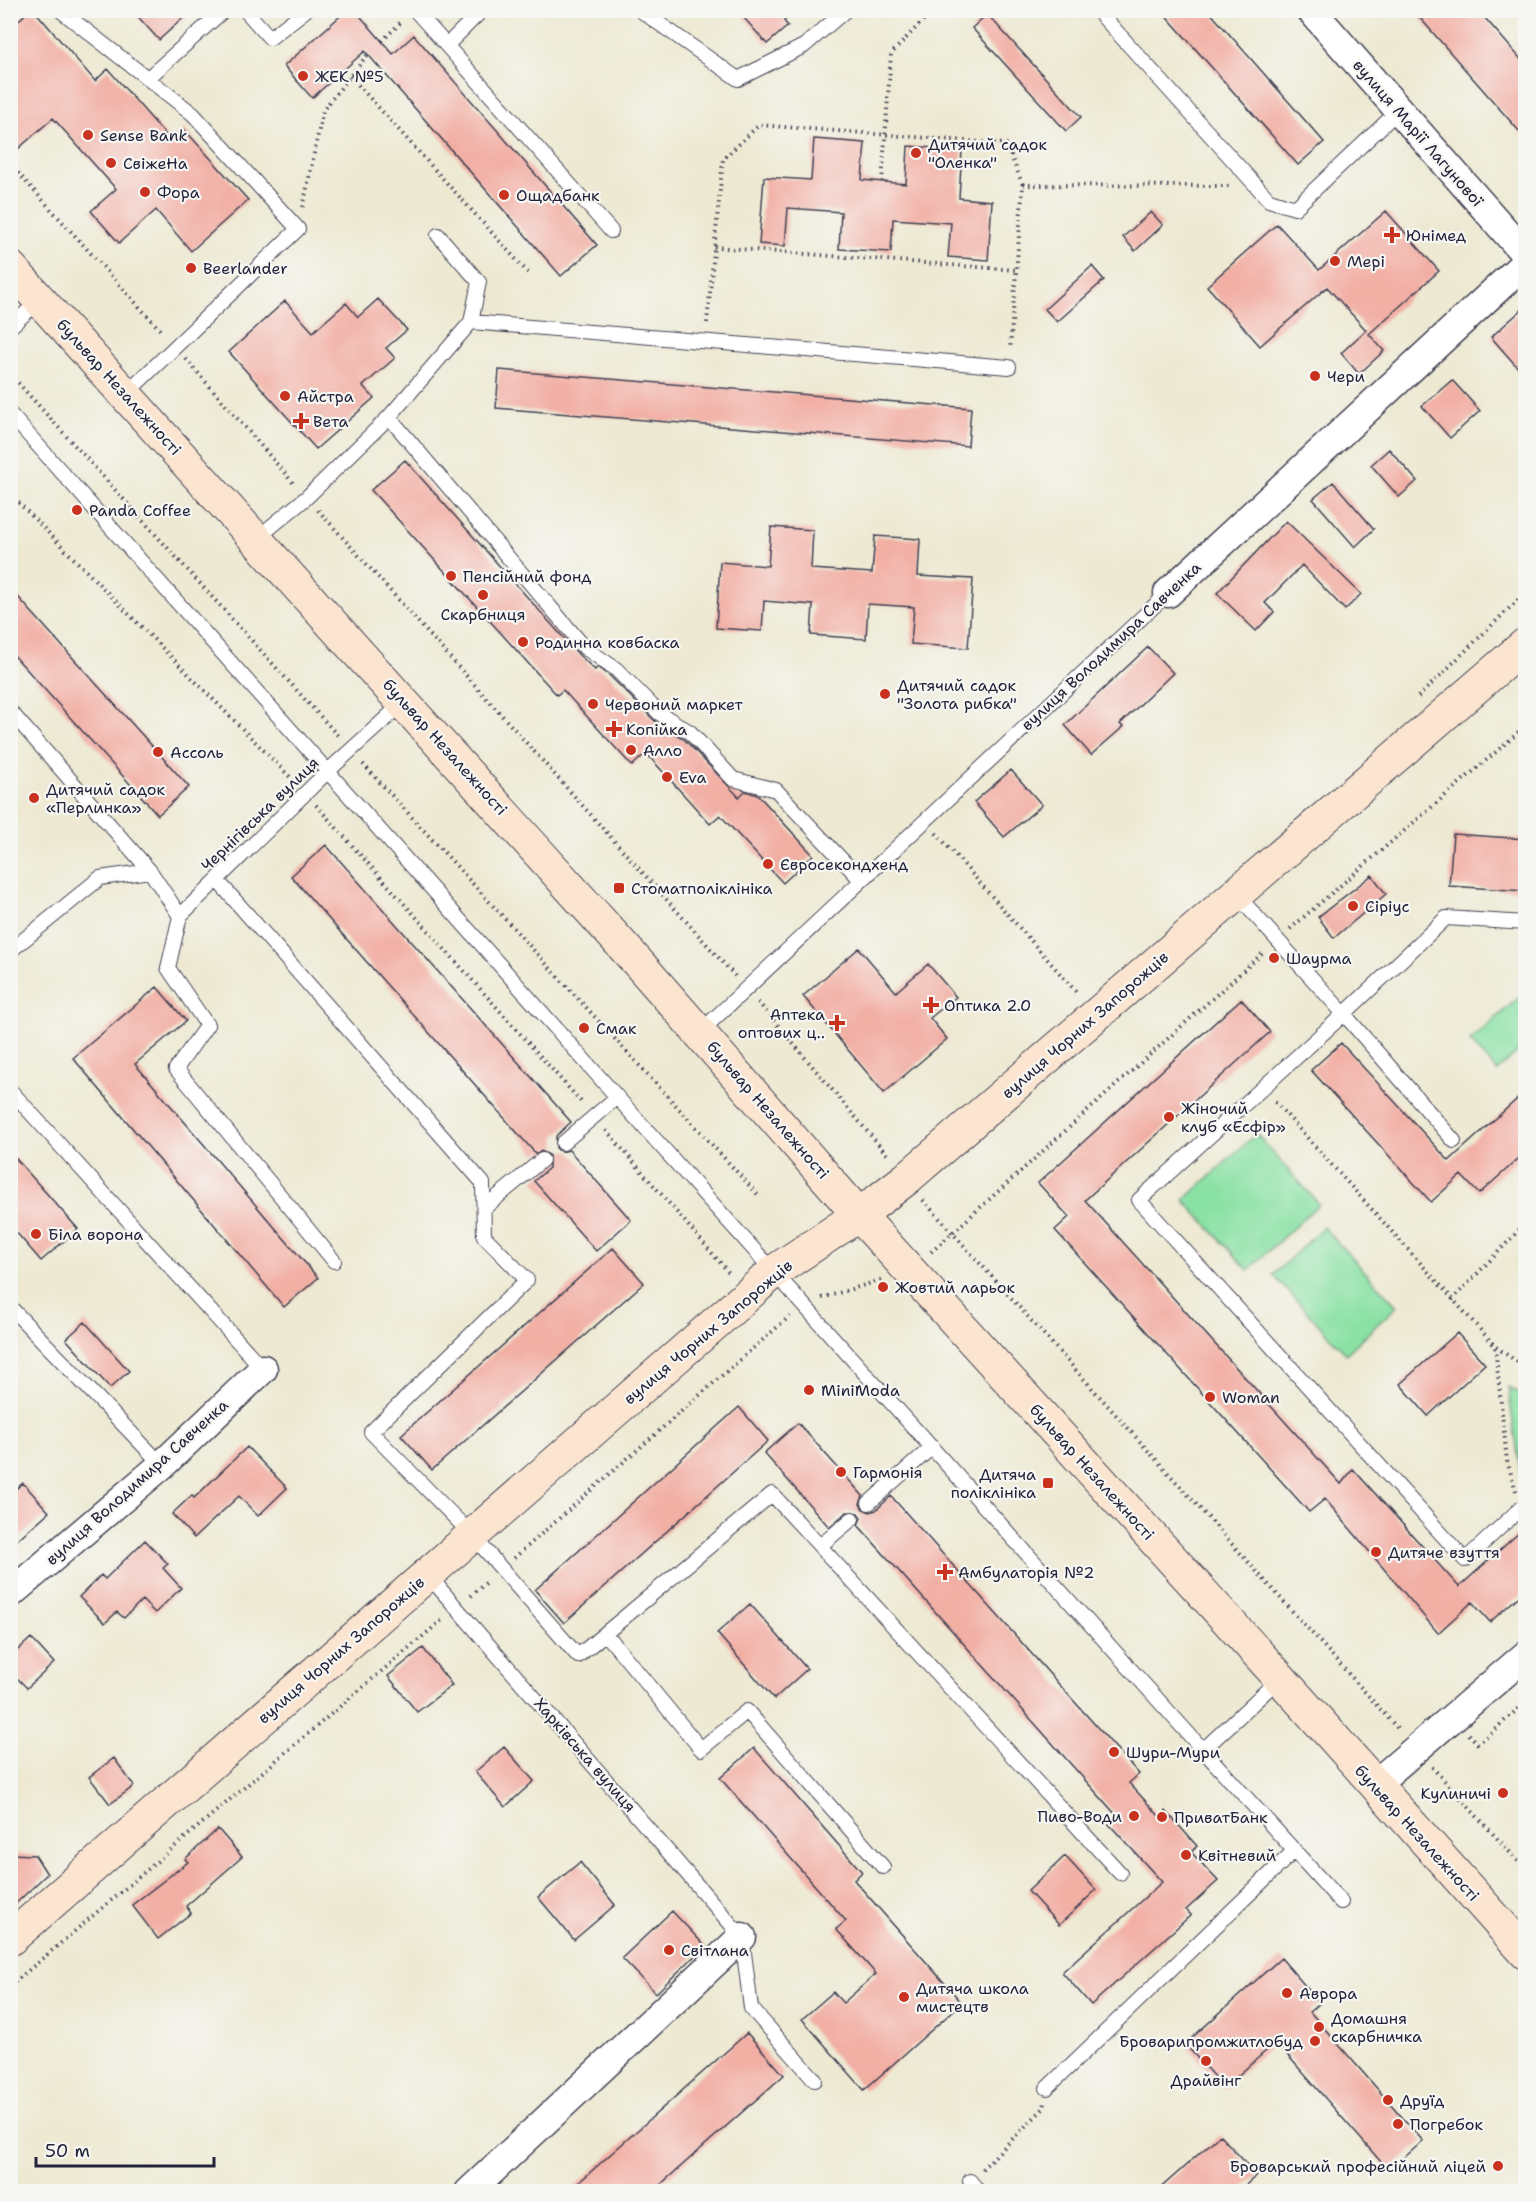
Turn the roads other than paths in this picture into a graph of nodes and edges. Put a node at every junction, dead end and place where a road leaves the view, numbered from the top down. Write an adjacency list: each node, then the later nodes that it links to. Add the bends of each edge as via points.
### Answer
1 (60, 10): 12 (lane)
2 (224, 10): 12 (lane)
3 (245, 10): 4 (lane, via 270,38)
4 (306, 10)
5 (482, 10): 11 (lane)
6 (640, 10): 7 (lane, via 738,79 804,46)
7 (846, 10)
8 (1097, 10): 13 (lane, via 1269,200 1295,208)
9 (1311, 10): 13 (street, вулиця Марії Лагунової)
10 (410, 14): 11 (lane)
11 (447, 45): 14 (lane)
12 (148, 78): 23 (lane, via 193,114 298,229)
13 (1399, 110): 16 (street, вулиця Марії Лагунової)
14 (611, 231)
15 (438, 235): 20 (lane, via 479,282)
16 (1526, 255)
17 (1526, 261): 27 (street, вулиця Володимира Савченка)
18 (10, 267): 19 (main road, бульвар Незалежності)
19 (40, 300): 21 (lane); 23 (main road, бульвар Незалежності)
20 (471, 322): 22 (lane); 25 (lane)
21 (10, 327)
22 (1009, 367)
23 (126, 394): 26 (main road, бульвар Незалежності)
24 (10, 414): 31 (lane)
25 (389, 417): 26 (lane, via 306,498); 34 (lane, via 585,648 616,669 659,713 690,732 733,779 776,790)
26 (256, 539): 29 (main road, бульвар Незалежності)
27 (1168, 593): 34 (lane, вулиця Володимира Савченка)
28 (1526, 644): 35 (main road, вулиця Чорних Запорожців)
29 (404, 702): 31 (lane, Чернігівська вулиця); 40 (main road, бульвар Незалежності)
30 (10, 711): 32 (lane)
31 (328, 771): 33 (lane, Чернігівська вулиця); 42 (lane)
32 (150, 871): 36 (lane); 38 (lane, via 100,878)
33 (217, 880): 36 (lane, Чернігівська вулиця); 46 (lane, via 483,1183)
34 (861, 880): 40 (lane, вулиця Володимира Савченка)
35 (1236, 894): 39 (lane); 47 (main road, вулиця Чорних Запорожців, via 906,1179)
36 (180, 916): 48 (lane, via 168,968 207,1025 176,1069)
37 (1526, 923): 39 (lane, via 1446,918)
38 (10, 951)
39 (1344, 1014): 43 (lane); 55 (lane, via 1139,1200 1465,1560)
40 (699, 1033): 47 (main road, бульвар Незалежності)
41 (10, 1090): 51 (lane)
42 (617, 1097): 44 (lane); 49 (lane)
43 (1454, 1141)
44 (563, 1143)
45 (542, 1160): 46 (lane)
46 (484, 1208): 57 (lane, via 484,1236 527,1280 371,1432)
47 (859, 1215): 49 (main road, вулиця Чорних Запорожців); 63 (main road, бульвар Незалежності)
48 (334, 1261)
49 (775, 1271): 52 (lane); 57 (main road, вулиця Чорних Запорожців)
50 (10, 1307): 53 (lane)
51 (262, 1369): 53 (street, вулиця Володимира Савченка)
52 (932, 1447): 54 (lane); 64 (lane)
53 (162, 1465): 60 (street, вулиця Володимира Савченка)
54 (869, 1503)
55 (1523, 1515)
56 (852, 1519): 58 (lane)
57 (472, 1535): 59 (main road, вулиця Чорних Запорожців); 61 (lane, via 578,1656)
58 (820, 1546): 61 (lane, via 772,1494); 68 (lane)
59 (428, 1575): 70 (lane, Харківська вулиця); 71 (main road, вулиця Чорних Запорожців)
60 (10, 1594)
61 (606, 1634): 67 (lane, via 700,1749 747,1711)
62 (1526, 1655): 65 (street)
63 (1280, 1678): 64 (lane); 65 (main road, бульвар Незалежності)
64 (1203, 1750): 66 (lane)
65 (1374, 1785): 72 (main road, бульвар Незалежності)
66 (1295, 1850): 69 (lane); 74 (lane)
67 (883, 1867)
68 (1120, 1873)
69 (1341, 1902)
70 (742, 1938): 73 (lane, via 751,2008); 75 (street)
71 (10, 1939)
72 (1526, 1953)
73 (815, 2080)
74 (1047, 2088)
75 (469, 2192)

